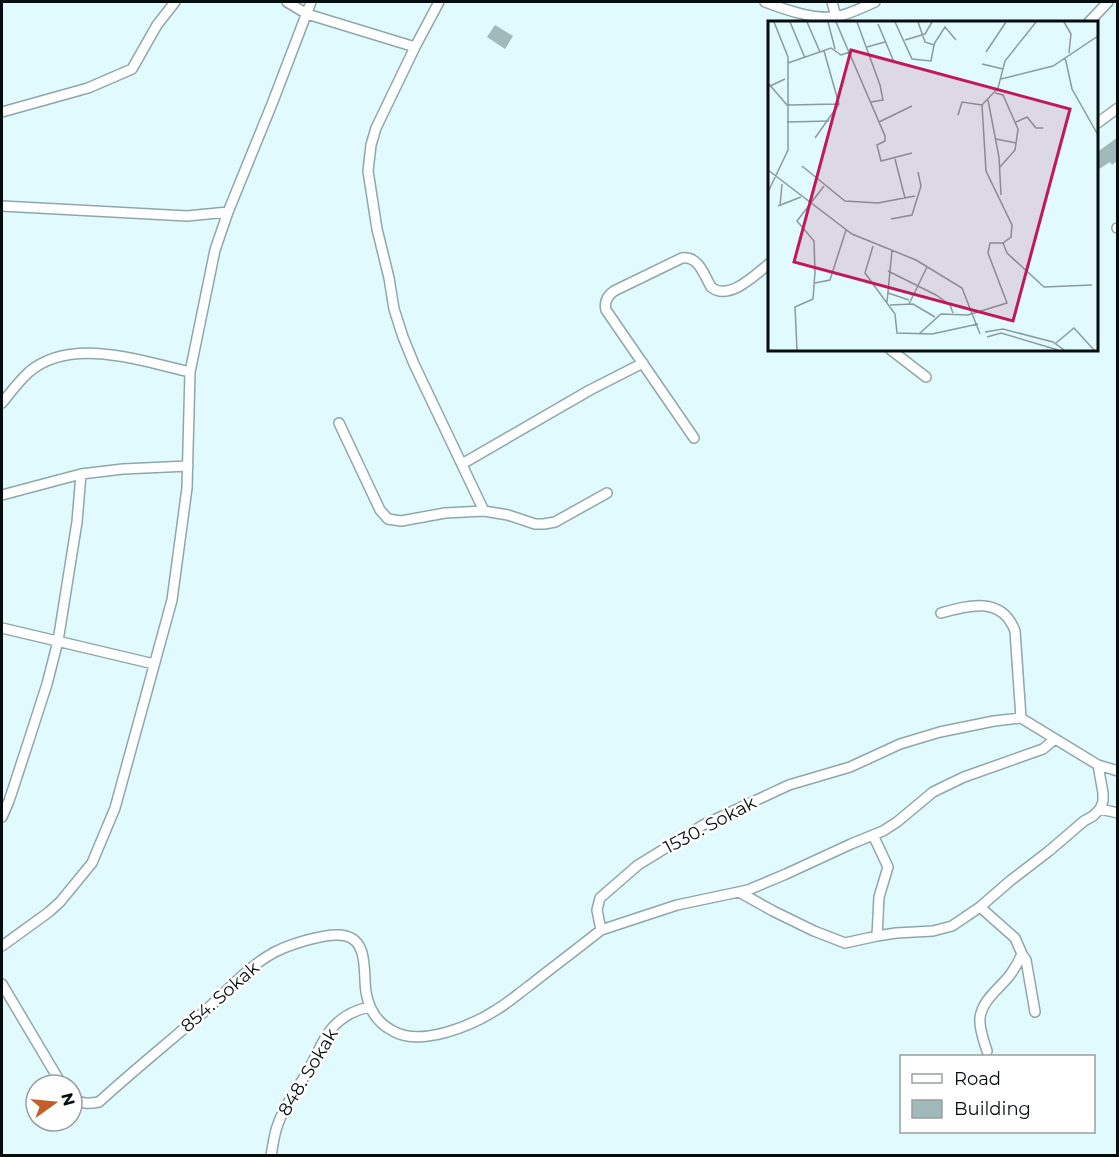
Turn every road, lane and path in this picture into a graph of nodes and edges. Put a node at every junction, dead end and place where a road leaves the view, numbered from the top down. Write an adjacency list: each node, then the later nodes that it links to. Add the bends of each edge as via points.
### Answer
1 (175, 2): 14 (street, via 132,69 88,88)
2 (287, 2): 9 (street)
3 (311, 2): 9 (street)
4 (439, 2): 12 (street)
5 (765, 2): 10 (street, via 795,12)
6 (832, 2): 10 (street)
7 (875, 2): 10 (street)
8 (1108, 2): 11 (street)
9 (307, 14): 12 (street); 17 (street)
10 (836, 17)
11 (1090, 21)
12 (415, 47): 26 (street, via 373,136 368,171 376,229 400,330)
13 (1118, 108): 15 (street)
14 (2, 112)
15 (1098, 123)
16 (2, 206): 17 (street, via 187,216)
17 (228, 212): 21 (street, via 215,250)
18 (768, 265): 20 (street, via 744,284 719,292 711,287 695,260 687,257 610,294 606,310)
19 (892, 351): 22 (street)
20 (643, 363): 25 (street); 26 (street)
21 (190, 372): 23 (street, via 106,354 72,354 54,357 35,367); 27 (street)
22 (926, 377)
23 (2, 403)
24 (339, 423): 31 (street, via 380,510 388,519 401,521)
25 (694, 438)
26 (462, 464): 31 (street)
27 (188, 466): 28 (street); 35 (street, via 172,600)
28 (81, 474): 30 (street); 34 (street)
29 (607, 494): 31 (street, via 549,523 535,524)
30 (2, 495)
31 (484, 511)
32 (941, 613): 36 (street, via 980,606 998,609 1009,619 1016,638)
33 (2, 628): 34 (street)
34 (58, 641): 35 (street); 42 (street)
35 (154, 664): 48 (street, via 115,808 92,863 60,902)
36 (1021, 718): 37 (street); 46 (street, 1530. Sokak, via 940,732 900,744 849,767 789,785 703,825 638,865 600,898 597,910)
37 (1055, 739): 38 (street); 43 (street, via 1043,749 933,792 897,822)
38 (1098, 765): 39 (street); 40 (street, via 1103,793)
39 (1118, 771)
40 (1100, 809): 41 (street); 45 (street)
41 (1118, 813)
42 (2, 817)
43 (873, 835): 44 (street); 47 (street, via 888,867 879,897)
44 (739, 892): 46 (street, via 677,905); 47 (street, via 845,943)
45 (980, 907): 47 (street, via 952,926); 49 (street, via 1015,938)
46 (602, 930): 51 (street, via 496,1011 439,1035 397,1034 384,1027)
47 (877, 936)
48 (2, 946)
49 (1022, 954): 52 (street); 53 (street, via 1017,966 988,999 980,1017)
50 (2, 984): 54 (street)
51 (369, 1007): 55 (street, 854. Sokak, via 364,960 355,941 347,936 328,935 299,943 270,954 99,1102); 56 (street, 848. Sokak, via 344,1017 325,1037 285,1107)
52 (1035, 1012)
53 (987, 1051)
54 (55, 1073)
55 (84, 1104)
56 (271, 1155)

